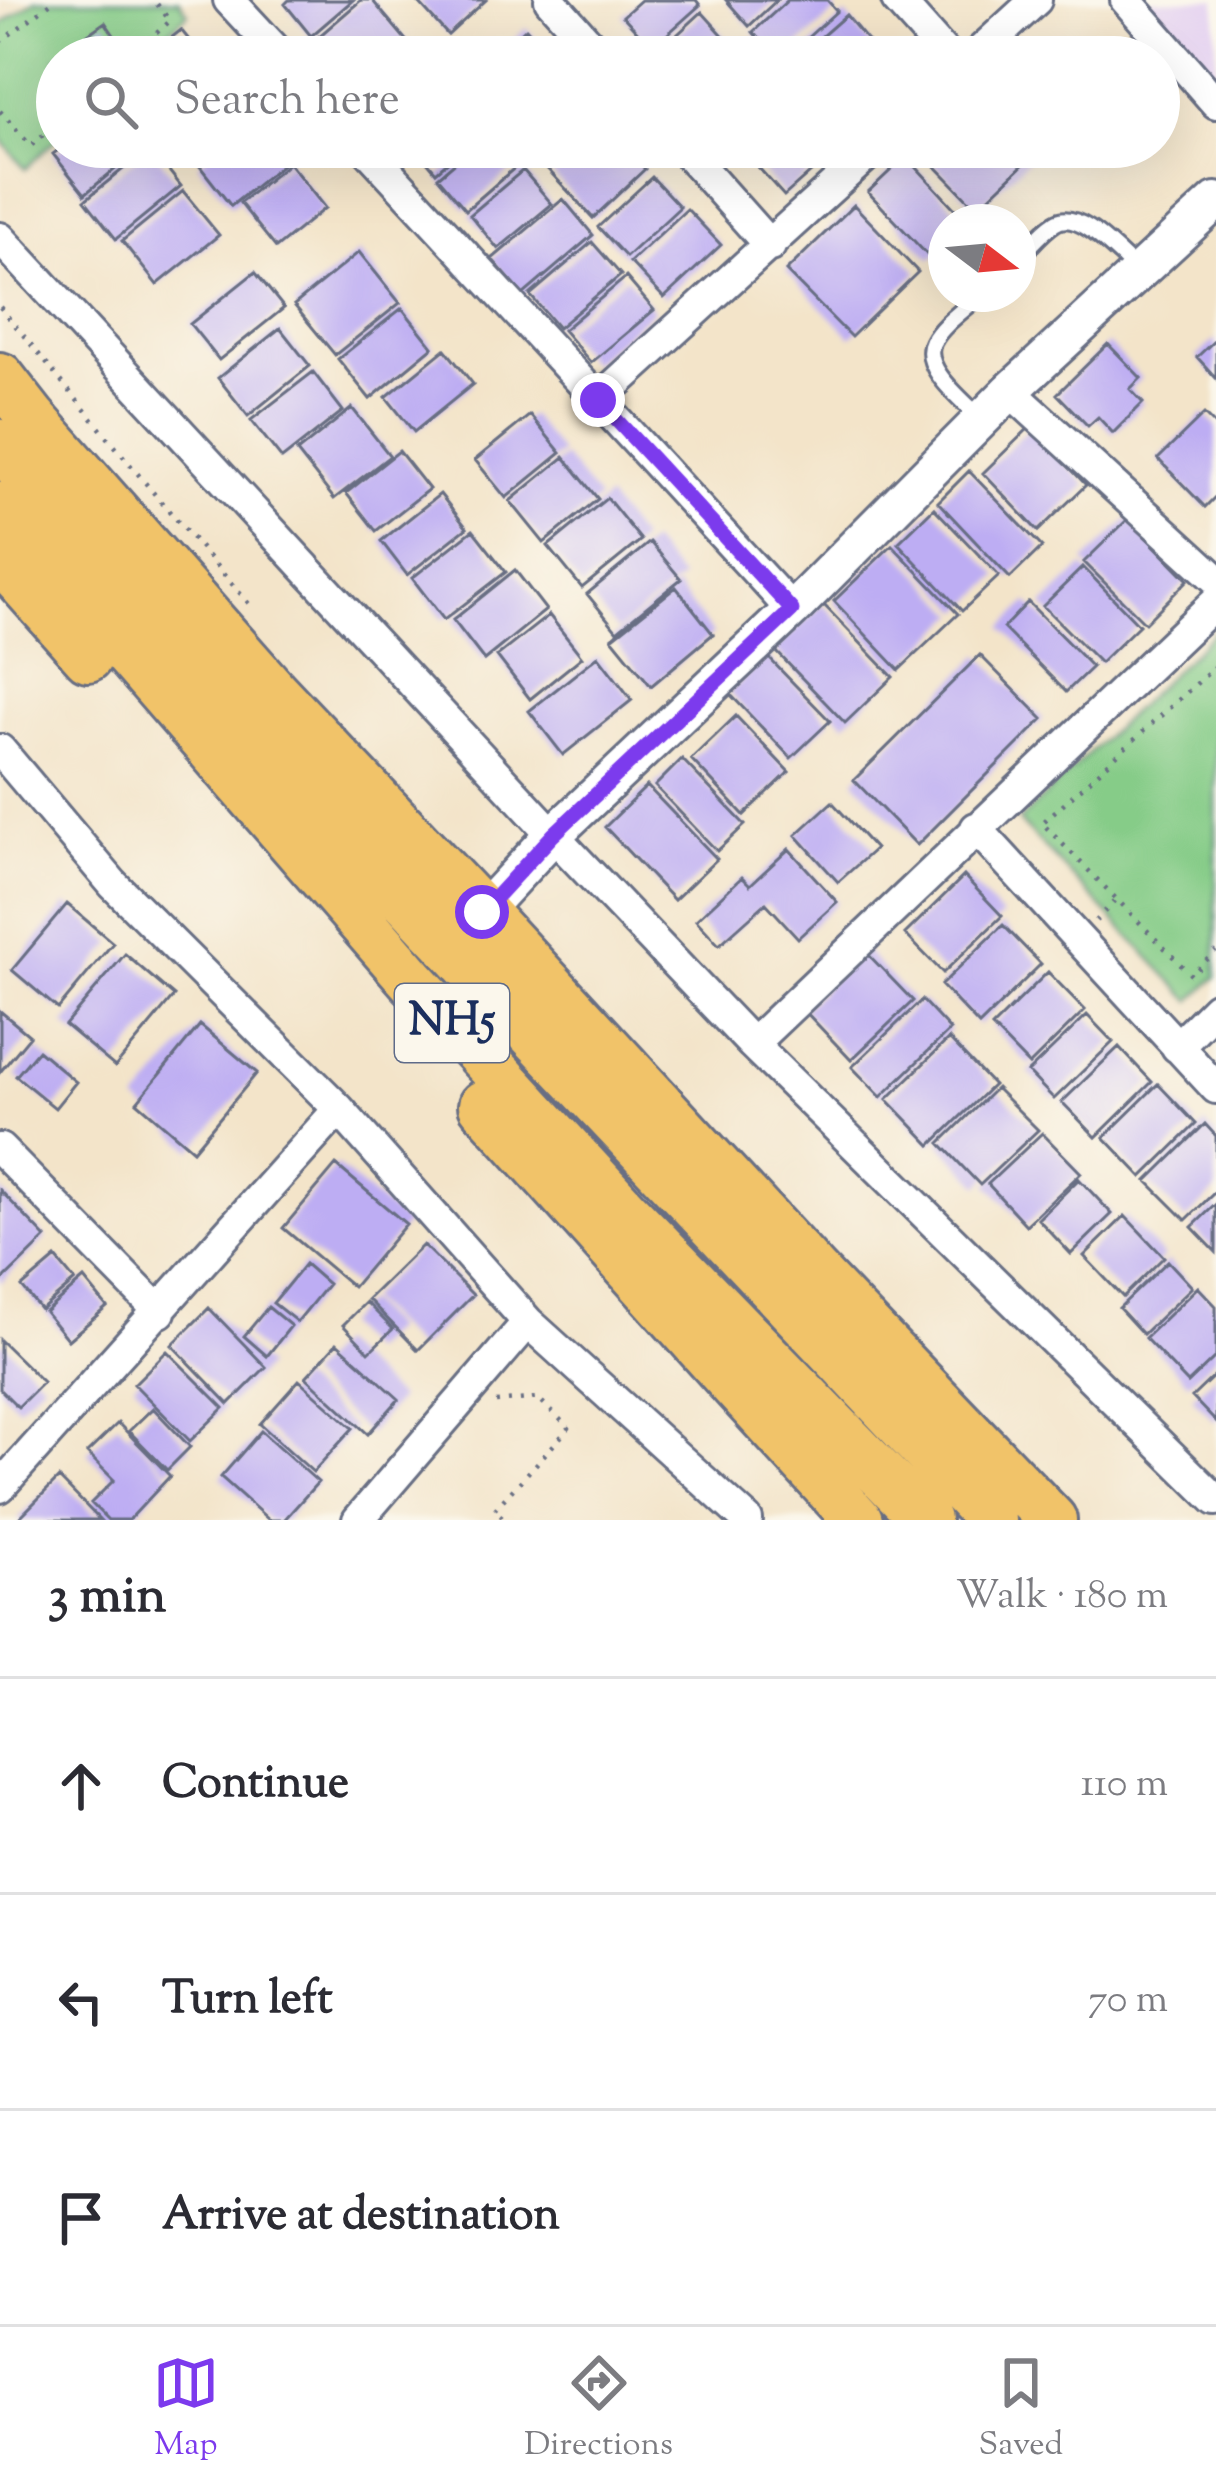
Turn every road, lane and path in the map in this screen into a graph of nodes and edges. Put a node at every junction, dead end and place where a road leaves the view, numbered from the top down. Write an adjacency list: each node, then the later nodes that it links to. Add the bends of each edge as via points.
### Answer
1 (55, 0): 14 (path)
2 (154, 0): 8 (path, via 170,21)
3 (229, 0): 9 (street)
4 (550, 0): 10 (street)
5 (897, 0): 11 (street)
6 (1036, 0): 12 (street)
7 (1126, 0): 13 (street)
8 (153, 36)
9 (262, 36)
10 (582, 36)
11 (929, 36)
12 (997, 36)
13 (1157, 36)
14 (0, 42)
15 (1180, 62): 16 (street)
16 (1216, 104)
17 (0, 112): 18 (path, via 31,146)
18 (36, 141)
19 (383, 168): 31 (street)
20 (701, 168): 25 (street)
21 (853, 168): 25 (street)
22 (1216, 201): 26 (street)
23 (0, 238): 43 (street)
24 (1036, 240): 26 (lane, via 1056,221 1079,220)
25 (770, 245): 31 (street)
26 (1139, 272): 30 (street)
27 (0, 307): 39 (path)
28 (962, 312): 32 (lane, via 934,339 932,367)
29 (0, 377): 44 (highway, via 273,691)
30 (1010, 392): 32 (street); 36 (street)
31 (598, 400): 38 (street)
32 (982, 420): 38 (street)
33 (0, 444): 49 (highway, NH5, via 227,710)
34 (0, 506): 52 (highway, NH5, via 411,979)
35 (0, 558): 52 (highway)
36 (1216, 579)
37 (1216, 602): 42 (street)
38 (792, 610): 43 (street)
39 (259, 615)
40 (1216, 666): 45 (path, via 1042,823 1191,975)
41 (0, 750): 51 (street, via 113,884)
42 (976, 828): 47 (street); 48 (street)
43 (553, 835): 44 (street); 47 (street)
44 (482, 912): 49 (highway)
45 (1216, 951)
46 (1216, 1008): 48 (street)
47 (752, 1044): 58 (street)
48 (1177, 1047): 50 (street)
49 (600, 1073): 64 (highway, NH5); 65 (highway, via 814,1273)
50 (1216, 1088)
51 (339, 1109): 54 (street); 55 (street)
52 (537, 1140): 62 (highway); 63 (highway, NH5, via 624,1210)
53 (0, 1149): 54 (street)
54 (160, 1312): 57 (street)
55 (528, 1322): 59 (street); 61 (street)
56 (496, 1402): 60 (path, via 538,1398 569,1428 494,1510)
57 (0, 1487)
58 (1216, 1500)
59 (358, 1520)
60 (506, 1520)
61 (747, 1520)
62 (858, 1520)
63 (926, 1520)
64 (991, 1520)
65 (1052, 1520)

